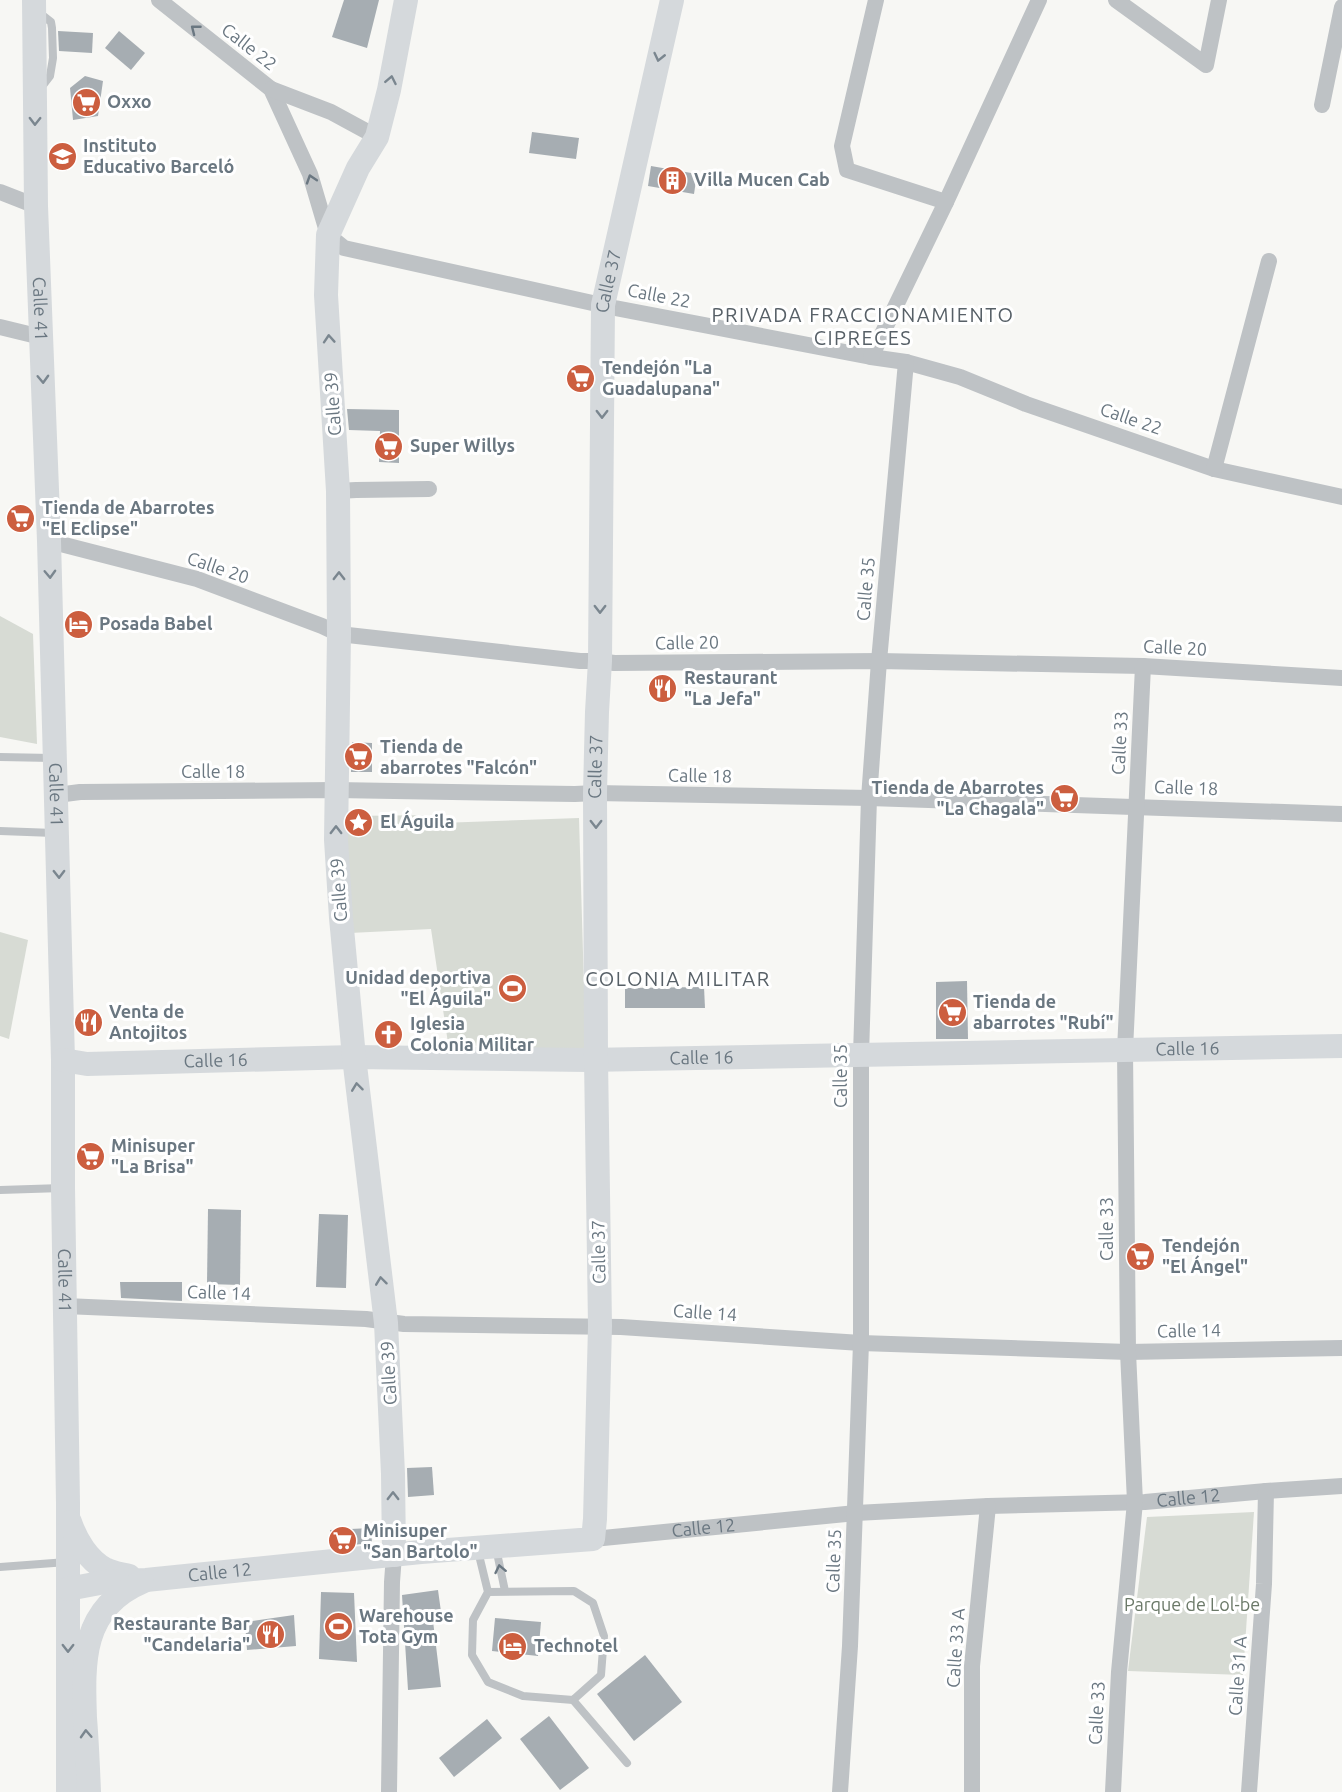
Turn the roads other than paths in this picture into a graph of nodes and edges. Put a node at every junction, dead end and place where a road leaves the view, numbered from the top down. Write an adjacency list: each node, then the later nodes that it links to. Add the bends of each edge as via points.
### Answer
1 (159, 0): 10 (street, Calle 22, one-way to 1)
2 (406, 0): 12 (main road, Calle 39, one-way to 2)
3 (672, 0): 18 (main road, Calle 37, one-way to 18)
4 (876, 0): 14 (street, via 842,146 847,170)
5 (1038, 0): 14 (street)
6 (1116, 0): 7 (street, via 1206,65)
7 (1220, 0)
8 (34, 5): 15 (main road, Calle 41, one-way to 15)
9 (1342, 7): 11 (street)
10 (272, 89): 12 (street, via 332,112); 16 (street, Calle 22, one-way to 10, via 310,174)
11 (1322, 105)
12 (377, 137): 16 (main road, Calle 39, via 358,168)
13 (0, 192): 15 (street)
14 (946, 202): 21 (street)
15 (36, 206): 20 (main road, Calle 41)
16 (328, 235): 18 (street, Calle 22, via 344,248); 25 (main road, Calle 39, one-way to 16, via 326,295)
17 (1269, 261): 23 (street)
18 (603, 305): 21 (street, Calle 22); 29 (main road, Calle 37, one-way to 29)
19 (0, 327): 20 (street)
20 (41, 337): 27 (main road, Calle 41, one-way to 27)
21 (871, 357): 22 (street, Calle 22)
22 (906, 362): 23 (street, Calle 22, via 960,377); 30 (street, Calle 35)
23 (1214, 469): 26 (street, Calle 22)
24 (429, 489): 25 (street)
25 (338, 491): 28 (main road, Calle 39, one-way to 25)
26 (1342, 497)
27 (50, 541): 28 (street, Calle 20, via 196,579); 34 (main road, Calle 41, one-way to 34)
28 (339, 634): 29 (street, Calle 20); 35 (main road, Calle 39)
29 (600, 661): 30 (street, Calle 20); 36 (main road, Calle 37)
30 (879, 661): 31 (street, Calle 20); 38 (street, Calle 35)
31 (1143, 666): 32 (street, Calle 20); 39 (street, Calle 33)
32 (1342, 678)
33 (0, 757): 34 (lane)
34 (56, 758): 37 (main road, Calle 41)
35 (336, 790): 36 (street, Calle 18); 37 (street, Calle 18); 46 (main road, Calle 39, one-way to 35, via 341,918)
36 (596, 793): 38 (street, Calle 18); 47 (main road, Calle 37, one-way to 47)
37 (57, 795): 42 (main road, Calle 41)
38 (869, 798): 39 (street, Calle 18); 45 (street, Calle 35)
39 (1136, 806): 40 (street, Calle 18); 44 (street, Calle 33)
40 (1342, 814)
41 (0, 831): 42 (lane)
42 (58, 833): 48 (main road, Calle 41, one-way to 48)
43 (1342, 1046): 44 (main road, Calle 16)
44 (1125, 1050): 45 (main road, Calle 16); 56 (street, Calle 33)
45 (861, 1055): 47 (main road, Calle 16); 54 (street, Calle 35)
46 (354, 1057): 47 (main road, Calle 16); 48 (main road, Calle 16, via 87,1064); 52 (main road, Calle 39, one-way to 46)
47 (596, 1059): 53 (main road, Calle 37)
48 (63, 1060): 49 (main road, Calle 41)
49 (63, 1188): 50 (lane); 51 (main road, Calle 41)
50 (0, 1190)
51 (65, 1306): 52 (street, Calle 14); 60 (main road, Calle 41)
52 (387, 1323): 53 (street, Calle 14); 65 (main road, Calle 39, one-way to 52)
53 (600, 1326): 54 (street, Calle 14); 63 (main road, Calle 37)
54 (861, 1343): 56 (street, Calle 14); 62 (street, Calle 35)
55 (1342, 1348): 56 (street, Calle 14)
56 (1128, 1352): 59 (street, Calle 33)
57 (1342, 1486): 58 (street, Calle 12)
58 (1266, 1491): 59 (street, Calle 12); 80 (street, Calle 31 A, via 1264,1584)
59 (1135, 1502): 61 (street, Calle 12); 79 (street, Calle 33, via 1119,1672)
60 (68, 1503): 66 (main road, Calle 41); 68 (main road, via 78,1541 95,1562 116,1573)
61 (988, 1506): 62 (street, Calle 12); 78 (street, Calle 33 A, via 972,1666)
62 (856, 1512): 63 (street, Calle 12); 77 (street, Calle 35)
63 (593, 1539): 64 (main road, Calle 12)
64 (486, 1547): 65 (main road, Calle 12); 70 (lane); 71 (lane, one-way to 64)
65 (394, 1555): 68 (main road, Calle 12); 76 (street, Calle 39)
66 (67, 1562): 67 (lane); 69 (main road, Calle 41)
67 (0, 1567)
68 (146, 1580): 69 (main road, Calle 12); 75 (main road, one-way to 68, via 84,1678 88,1641 103,1610 126,1588)
69 (68, 1589): 74 (main road, Calle 41, one-way to 74)
70 (488, 1592): 71 (lane); 72 (lane, via 473,1620 472,1654 488,1682 524,1696)
71 (505, 1592): 72 (lane, via 574,1591 593,1604 604,1636 601,1675)
72 (573, 1700): 73 (lane)
73 (627, 1763)
74 (68, 1792)
75 (89, 1792)
76 (389, 1792)
77 (840, 1792)
78 (972, 1792)
79 (1113, 1792)
80 (1249, 1792)

